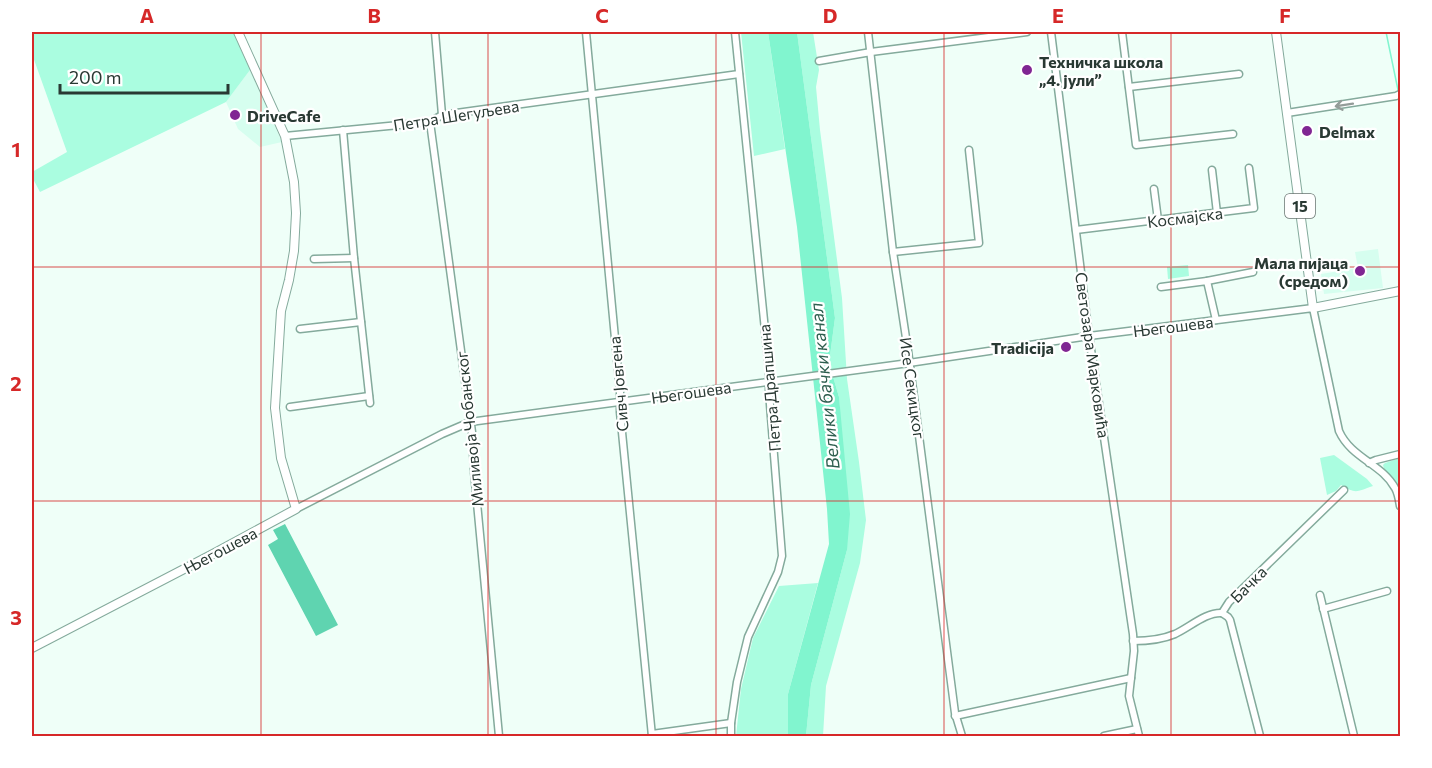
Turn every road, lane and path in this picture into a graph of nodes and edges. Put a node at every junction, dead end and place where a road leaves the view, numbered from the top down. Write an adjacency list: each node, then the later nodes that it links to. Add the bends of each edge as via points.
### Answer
1 (238, 32): 22 (main road)
2 (435, 32): 18 (street)
3 (586, 32): 15 (street, Сивч Јовгена)
4 (735, 32): 12 (street, Петра Драпшина)
5 (868, 32): 10 (street, Исе Секицког)
6 (1027, 32): 10 (street)
7 (1051, 32): 29 (street, Светозара Марковића)
8 (1122, 32): 14 (street)
9 (1276, 32): 17 (main road, 15)
10 (871, 52): 11 (street); 30 (street, Исе Секицког)
11 (819, 62)
12 (739, 74): 15 (street, Петра Шегуљева); 43 (street, Петра Драпшина)
13 (1239, 74): 14 (street)
14 (1129, 87): 21 (street, via 1136,145)
15 (592, 94): 18 (street, Петра Шегуљева); 44 (street, Сивч Јовгена)
16 (1401, 94): 17 (street, one-way to 17)
17 (1287, 113): 37 (main road, 15)
18 (442, 115): 19 (street, Петра Шегуљева)
19 (430, 122): 20 (street, Петра Шегуљева); 46 (street, Миливоја Чобанског)
20 (343, 130): 22 (street, Петра Шегуљева); 31 (street)
21 (1233, 134)
22 (285, 136): 51 (main road, via 296,213 294,251 281,311 274,408 281,458)
23 (969, 150): 30 (street, via 979,243)
24 (1249, 168): 27 (street, Космајска, via 1254,208)
25 (1212, 170): 27 (street)
26 (1154, 189): 28 (street)
27 (1217, 213): 28 (street, Космајска)
28 (1158, 220): 29 (street, Космајска)
29 (1076, 230): 41 (street, Светозара Марковића)
30 (893, 252): 42 (street, Исе Секицког)
31 (354, 258): 32 (street); 39 (street)
32 (314, 259)
33 (1253, 272): 34 (street)
34 (1208, 281): 35 (street); 38 (street)
35 (1161, 287)
36 (1401, 291): 37 (main road, Његошева)
37 (1313, 308): 38 (street, Његошева); 48 (street, via 1339,431 1347,445)
38 (1216, 320): 41 (street, Његошева)
39 (361, 322): 40 (street); 45 (street, via 369,399)
40 (300, 329)
41 (1089, 336): 42 (street, Његошева); 56 (street, Светозара Марковића)
42 (909, 363): 43 (street, Његошева); 59 (street, Исе Секицког)
43 (770, 382): 44 (street, Његошева); 60 (street, Петра Драпшина, via 782,556 778,573 747,637)
44 (620, 402): 46 (street, Његошева); 62 (street, Сивч Јовгена)
45 (290, 407)
46 (470, 422): 51 (street, Његошева); 63 (street, Миливоја Чобанског)
47 (1401, 454): 48 (street)
48 (1369, 463): 50 (street, via 1392,483)
49 (1344, 490): 55 (street, Бачка)
50 (1401, 506)
51 (296, 509): 57 (main road, Његошева)
52 (1387, 591): 54 (street)
53 (1320, 595): 54 (street)
54 (1323, 609): 69 (street)
55 (1222, 613): 56 (street, Бачка, via 1165,638); 68 (street, via 1230,620)
56 (1133, 641): 58 (street, Светозара Марковића)
57 (32, 648)
58 (1131, 678): 59 (street); 61 (street, Светозара Марковића, via 1130,700)
59 (956, 716): 65 (street, Исе Секицког)
60 (731, 723): 62 (street); 64 (street, Петра Драпшина)
61 (1137, 729): 66 (street); 67 (street, Светозара Марковића)
62 (652, 735)
63 (499, 736)
64 (731, 736)
65 (962, 736)
66 (1104, 736)
67 (1139, 736)
68 (1260, 736)
69 (1354, 736)

